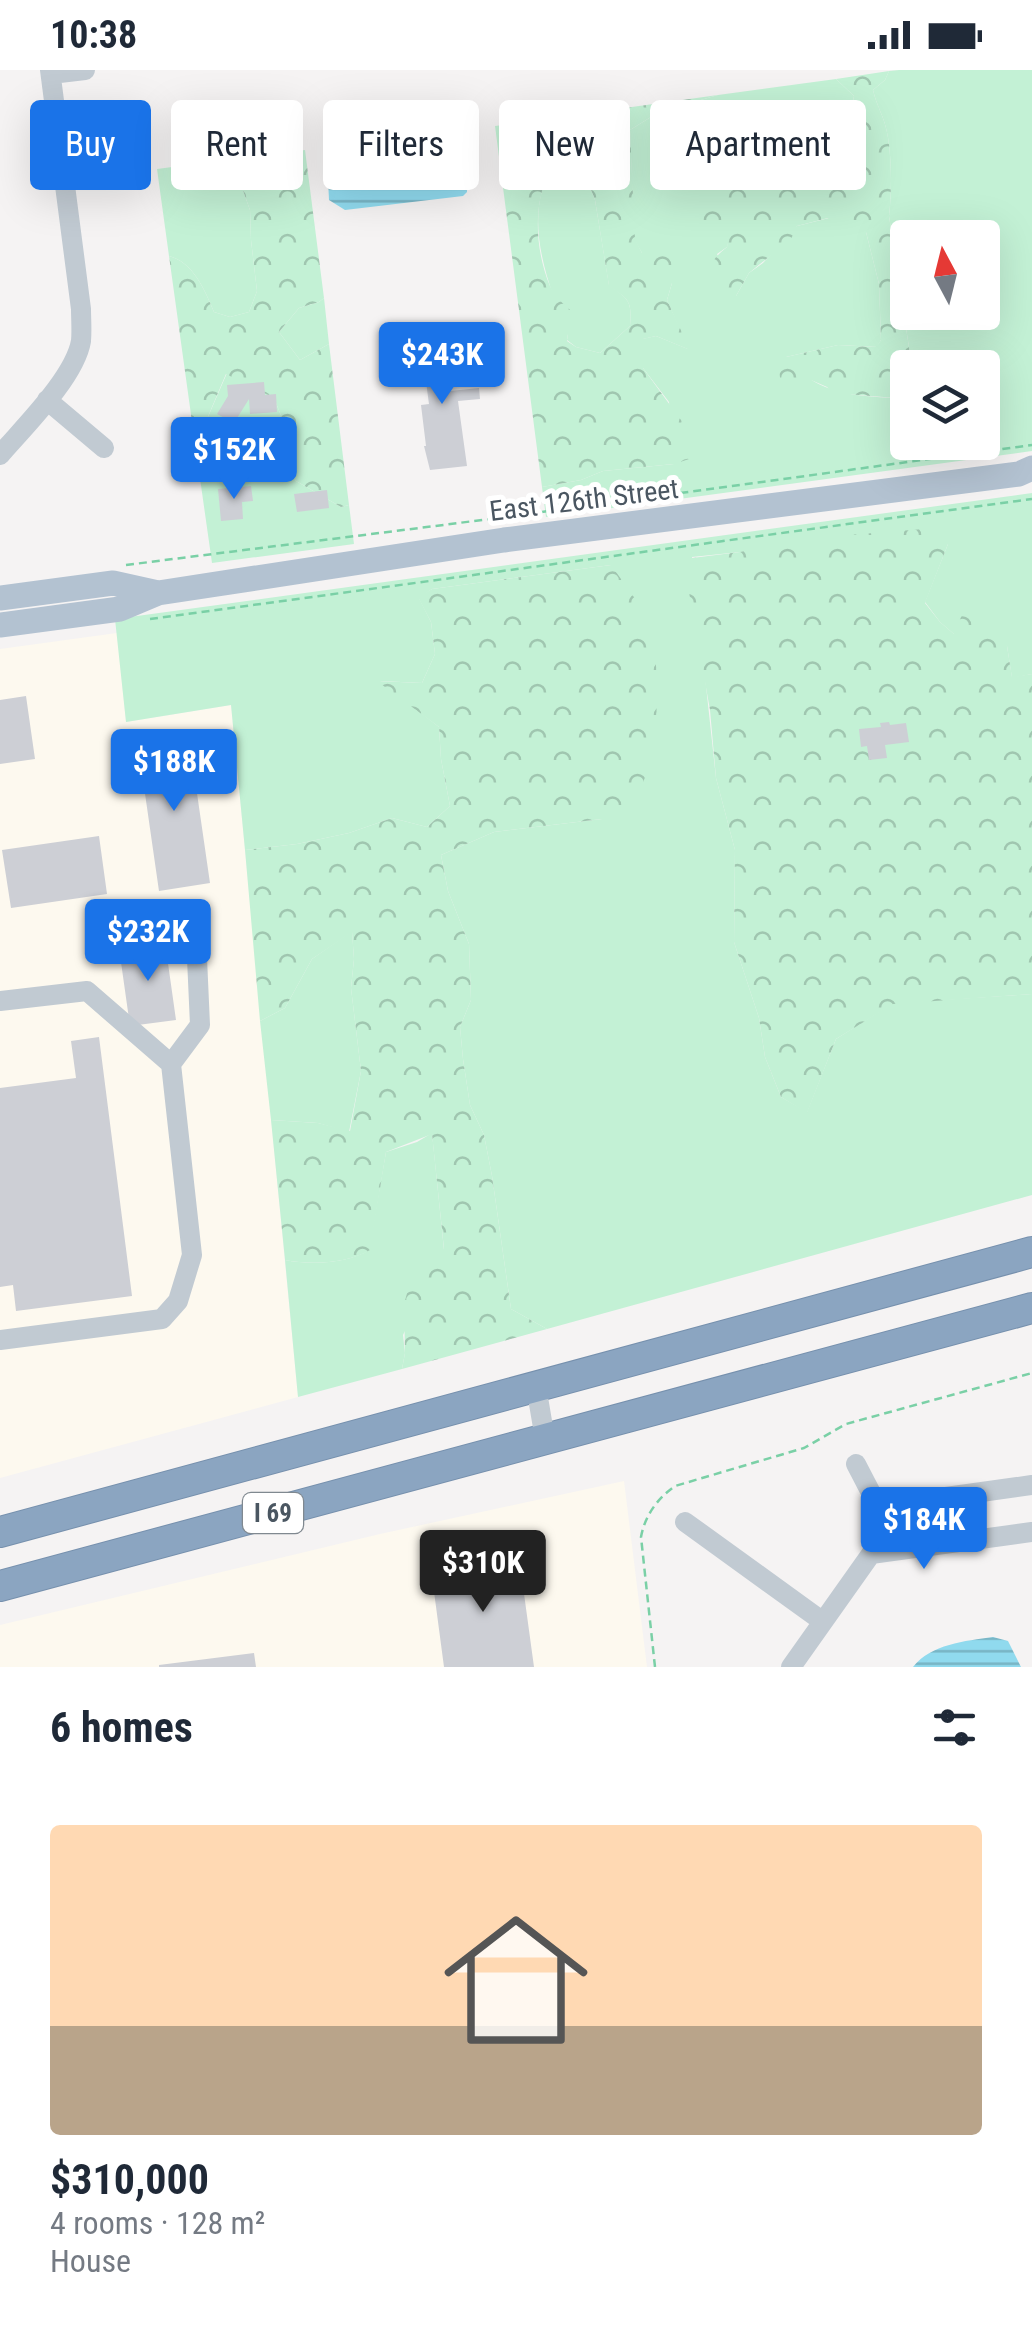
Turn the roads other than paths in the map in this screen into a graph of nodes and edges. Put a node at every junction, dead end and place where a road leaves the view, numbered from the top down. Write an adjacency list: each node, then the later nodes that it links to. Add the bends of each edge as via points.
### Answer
1 (85, 70): 2 (street)
2 (51, 72): 3 (street, via 82,326 77,354)
3 (47, 400): 4 (street); 5 (street)
4 (104, 448)
5 (0, 455)
6 (1028, 472): 7 (main road, East 126th Street)
7 (158, 592): 8 (main road, East 126th Street, via 113,583); 9 (main road, East 126th Street, via 120,609)
8 (0, 598)
9 (0, 625)
10 (197, 958): 12 (street, via 200,1025)
11 (0, 1002): 12 (street, via 87,991)
12 (171, 1064): 15 (street, via 192,1255 178,1301 162,1319)
13 (1032, 1252): 16 (highway, I 69)
14 (1032, 1308): 17 (highway, I 69)
15 (0, 1340)
16 (536, 1386): 17 (street); 22 (highway, I 69)
17 (546, 1440): 25 (highway, I 69)
18 (856, 1464): 21 (street)
19 (1032, 1485): 21 (street, via 902,1503)
20 (685, 1522): 26 (street)
21 (884, 1524): 24 (street)
22 (0, 1532)
23 (1032, 1532): 24 (street)
24 (871, 1554): 26 (street)
25 (0, 1586)
26 (822, 1622): 27 (street)
27 (791, 1667)

